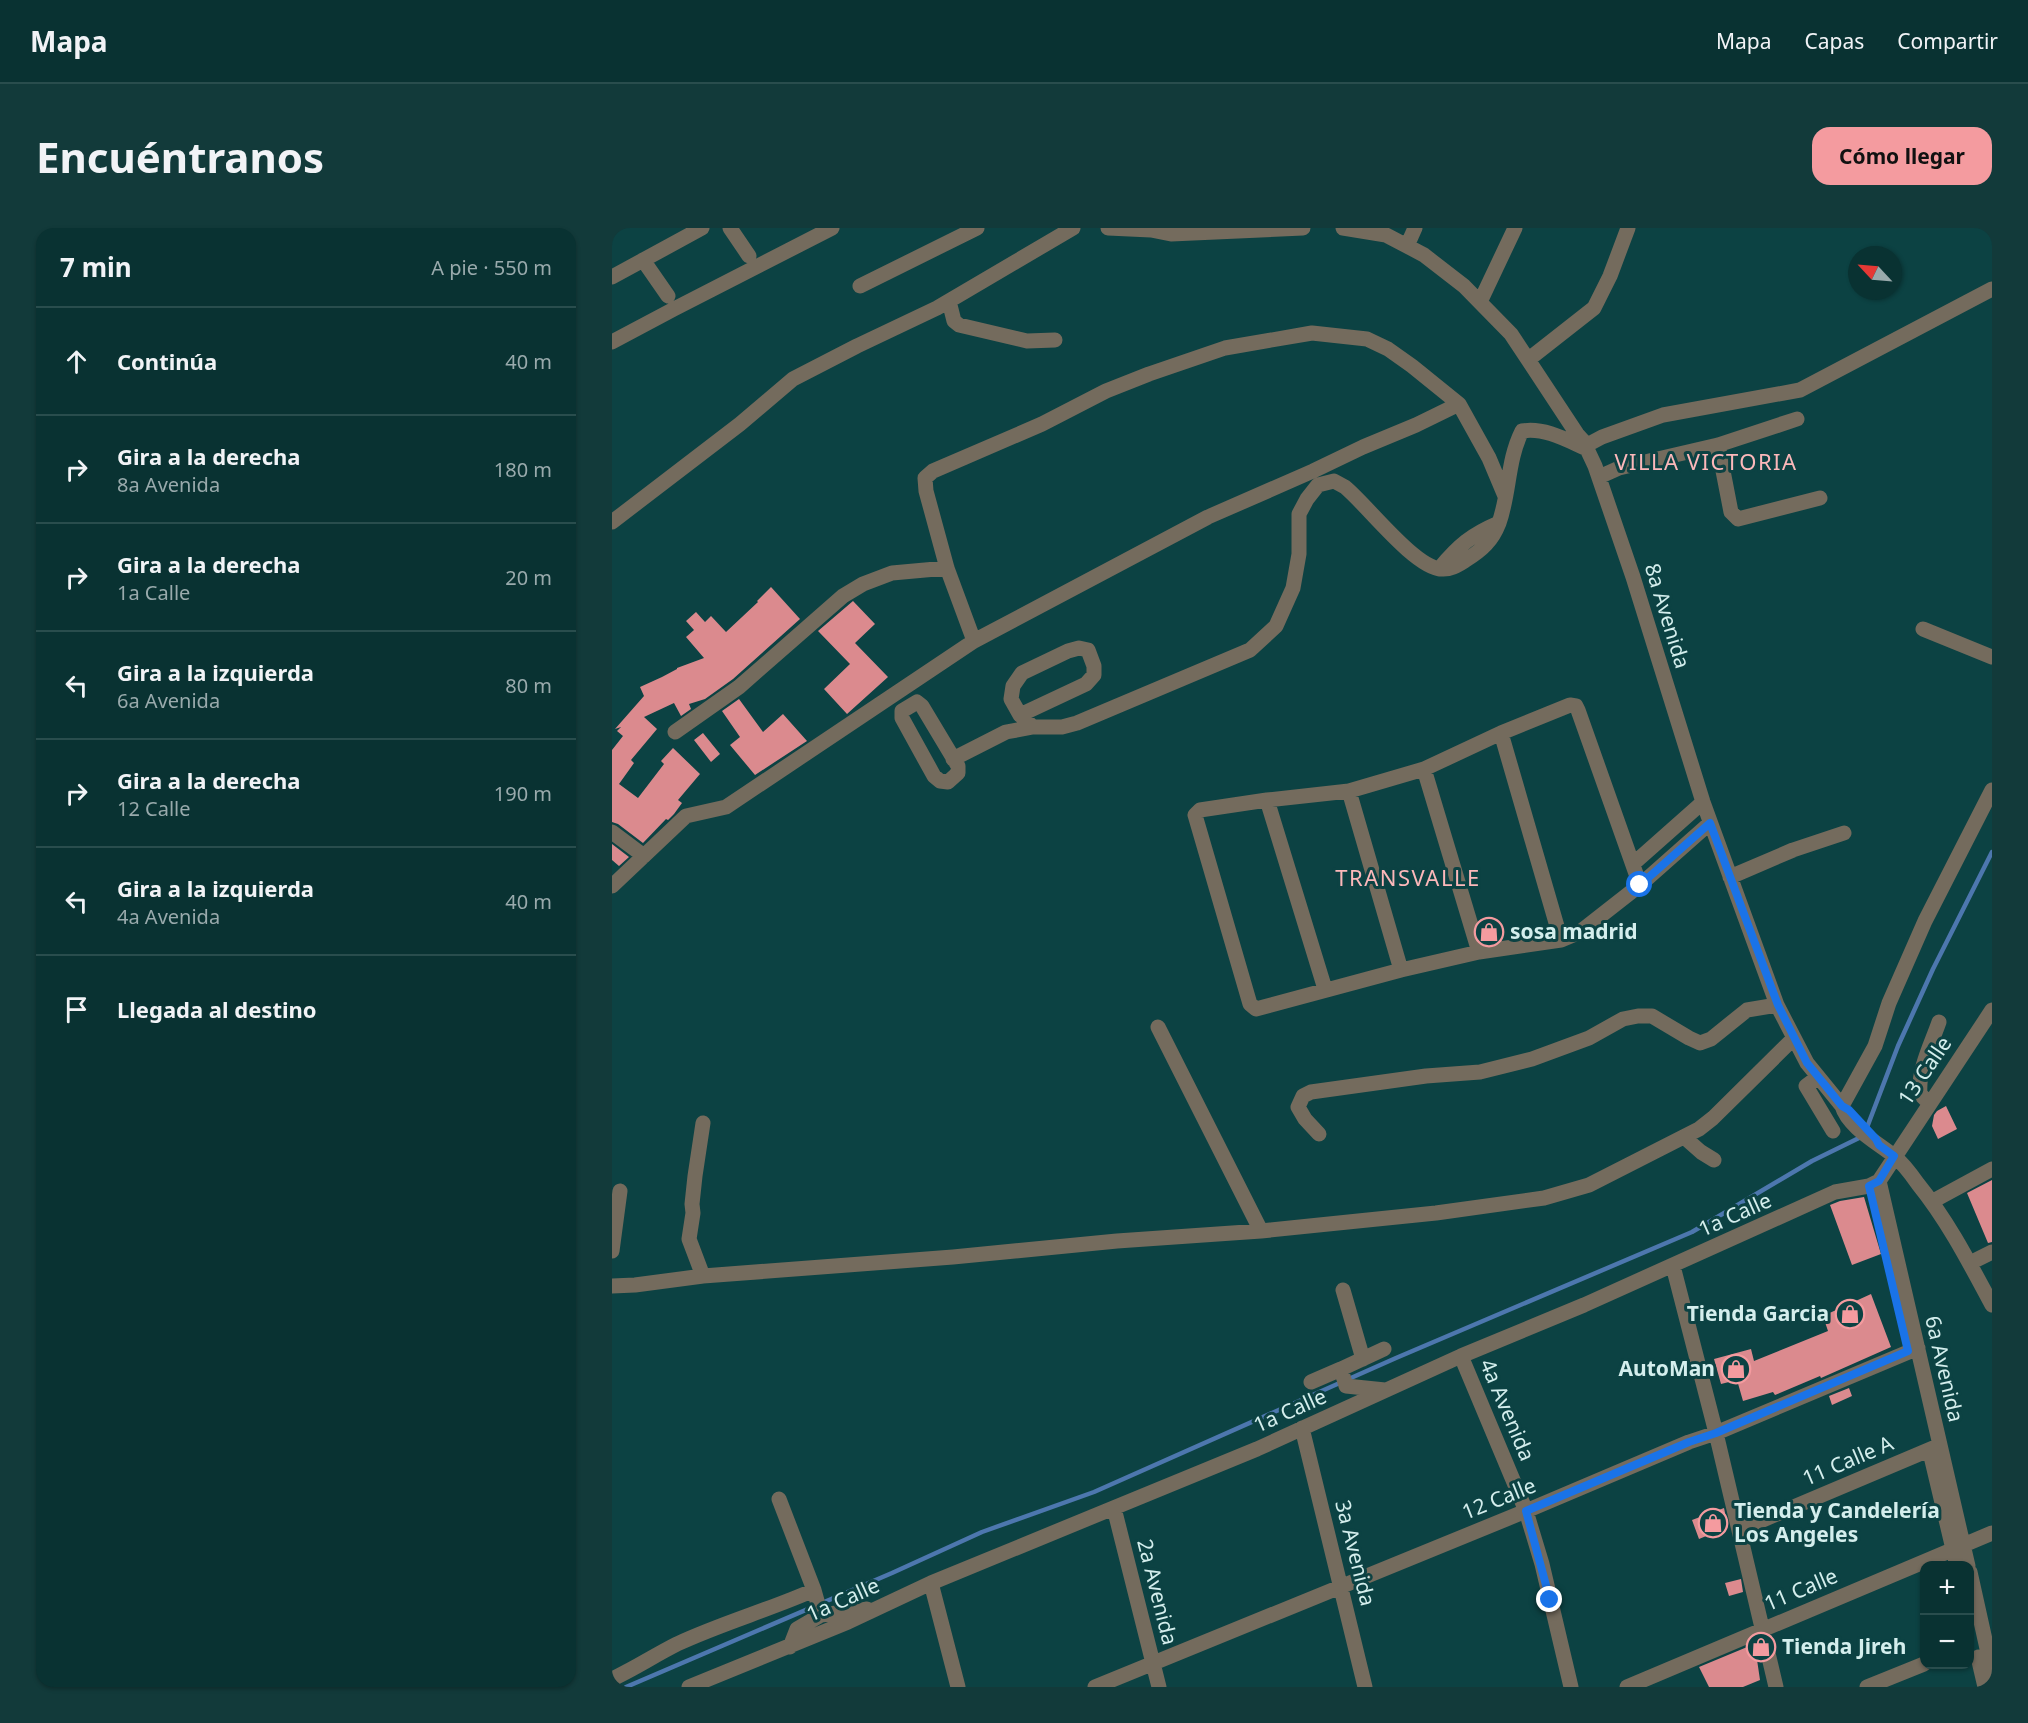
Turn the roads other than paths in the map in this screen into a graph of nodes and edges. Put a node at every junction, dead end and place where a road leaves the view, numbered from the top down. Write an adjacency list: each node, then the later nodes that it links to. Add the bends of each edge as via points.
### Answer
1 (702, 228): 16 (street)
2 (730, 228): 15 (street)
3 (832, 228): 24 (street)
4 (977, 228): 18 (street)
5 (1073, 228): 21 (street)
6 (1108, 228): 12 (street)
7 (1303, 228): 13 (street)
8 (1343, 228): 14 (street, 8a Avenida, via 1386,235)
9 (1415, 228): 14 (street)
10 (1515, 228): 22 (street)
11 (1628, 228): 25 (street, via 1594,308)
12 (1151, 229): 13 (street, via 1171,234)
13 (1246, 230)
14 (1407, 246): 22 (street, 8a Avenida, via 1464,286)
15 (749, 256)
16 (643, 260): 17 (street); 20 (street)
17 (612, 277)
18 (860, 286)
19 (1992, 289): 29 (street, via 1800,390 1662,415 1602,437)
20 (668, 296)
21 (949, 301): 23 (street, via 954,321 959,325 1027,341); 33 (street, via 793,379)
22 (1480, 303): 25 (street, 8a Avenida)
23 (1055, 340)
24 (612, 342)
25 (1529, 359): 29 (street, 8a Avenida)
26 (1459, 404): 31 (street, via 1490,458); 34 (street, via 1388,349 1366,339 1311,333 1225,348 1106,390 1042,424 933,471 925,478 926,491); 36 (street, via 1208,517)
27 (1797, 419): 28 (street)
28 (1718, 445): 30 (street, via 1619,468); 32 (street, via 1734,517)
29 (1587, 447): 30 (street, 8a Avenida); 31 (street, via 1533,429 1522,431 1511,456)
30 (1599, 477): 47 (street, 8a Avenida)
31 (1506, 498): 39 (street, via 1492,540 1452,568 1439,569 1421,561 1345,487 1335,481 1318,485 1299,514 1299,554 1293,588 1275,626 1250,650 1077,723)
32 (1820, 498)
33 (612, 522)
34 (947, 568): 36 (street); 40 (street, via 892,573 843,596 739,687)
35 (1923, 629): 37 (street)
36 (974, 642): 51 (street, via 726,807 686,816)
37 (1992, 657)
38 (1020, 715): 38 (street, via 1011,699 1013,686 1022,673 1068,651 1088,650 1094,675 1086,684); 39 (street)
39 (1033, 727): 42 (street, via 1006,732)
40 (675, 732)
41 (1501, 733): 43 (street); 52 (street, via 1576,706); 56 (street)
42 (953, 759): 42 (street, via 922,706 917,702 902,711 902,718 940,781 948,782 958,773)
43 (1424, 770): 45 (street); 57 (street)
44 (1992, 790): 67 (street, via 1925,921)
45 (1349, 791): 46 (street); 58 (street)
46 (1267, 800): 59 (street); 59 (street, via 1200,810 1195,815 1250,1004 1256,1009)
47 (1703, 802): 48 (street, 8a Avenida); 52 (street)
48 (1710, 823): 53 (street, 8a Avenida); 54 (street)
49 (612, 832): 51 (street)
50 (1844, 833): 53 (street)
51 (644, 856): 55 (street)
52 (1634, 864): 54 (street)
53 (1730, 877): 60 (street, 8a Avenida)
54 (1640, 885): 56 (street, via 1580,932)
55 (612, 886)
56 (1561, 940): 57 (street)
57 (1479, 952): 58 (street)
58 (1401, 970): 59 (street)
59 (1325, 990)
60 (1778, 1005): 64 (street, 8a Avenida); 70 (street, via 1747,1010 1711,1039 1700,1042 1652,1016 1638,1016 1532,1059 1480,1072 1311,1092 1303,1096 1298,1107)
61 (1992, 1010): 66 (street, 13 Calle)
62 (1939, 1022): 66 (street, via 1919,1083 1920,1094)
63 (1158, 1027): 78 (street)
64 (1793, 1039): 65 (street, 8a Avenida); 71 (street, via 1713,1118)
65 (1818, 1077): 67 (street, 8a Avenida); 69 (street, via 1806,1086)
66 (1929, 1103): 72 (street, 13 Calle)
67 (1846, 1111): 72 (street, 8a Avenida)
68 (703, 1123): 83 (street, via 689,1239)
69 (1833, 1131)
70 (1319, 1134)
71 (1684, 1137): 73 (street); 78 (street, via 1589,1185 1544,1198)
72 (1894, 1156): 75 (street); 77 (street, 8a Avenida)
73 (1714, 1160)
74 (1992, 1169): 77 (street)
75 (1874, 1184): 82 (street, 1a Calle, via 1835,1192); 88 (street, 6a Avenida)
76 (620, 1191): 79 (street)
77 (1932, 1201): 81 (street, 8a Avenida)
78 (1262, 1231): 83 (street)
79 (612, 1251)
80 (1992, 1252): 81 (street)
81 (1970, 1263): 86 (street, 8a Avenida)
82 (1673, 1266): 89 (street, 1a Calle); 95 (street)
83 (704, 1276): 84 (street)
84 (612, 1286)
85 (1343, 1290): 90 (street)
86 (1992, 1305)
87 (1384, 1349): 90 (street)
88 (1913, 1350): 95 (street, 12 Calle); 96 (street, 6a Avenida)
89 (1461, 1356): 93 (street, 1a Calle); 99 (street, 4a Avenida)
90 (1364, 1359): 91 (street)
91 (1343, 1377): 92 (street); 93 (street)
92 (1311, 1382)
93 (1387, 1390): 94 (street, 1a Calle)
94 (1302, 1428): 98 (street, 1a Calle); 106 (street, 3a Avenida)
95 (1716, 1433): 99 (street, 12 Calle); 100 (street)
96 (1935, 1448): 100 (street, 11 Calle A); 102 (street, 6a Avenida)
97 (778, 1499): 107 (street)
98 (1114, 1508): 105 (street, 1a Calle); 114 (street, 2a Avenida)
99 (1526, 1511): 106 (street, 12 Calle); 123 (street, 4a Avenida)
100 (1739, 1530): 111 (street)
101 (1992, 1533): 102 (street, 11 Calle)
102 (1958, 1546): 103 (street, 6a Avenida); 104 (street, 6a Avenida); 111 (street, 11 Calle)
103 (1957, 1561)
104 (1966, 1561)
105 (931, 1583): 108 (street, 1a Calle); 119 (street)
106 (1342, 1586): 114 (street, 12 Calle); 122 (street, 3a Avenida)
107 (815, 1594): 110 (street); 117 (street, via 683,1642)
108 (876, 1608): 110 (street); 113 (street, 1a Calle)
109 (1974, 1613): 112 (street)
110 (821, 1615): 113 (street, via 797,1629)
111 (1762, 1629): 124 (street, 11 Calle); 125 (street)
112 (1977, 1644): 116 (street); 127 (street)
113 (790, 1647): 118 (street, 1a Calle)
114 (1154, 1662): 120 (street, 12 Calle); 121 (street, 2a Avenida)
115 (1920, 1666): 126 (street)
116 (1992, 1671)
117 (612, 1679)
118 (689, 1687)
119 (958, 1687)
120 (1095, 1687)
121 (1159, 1687)
122 (1365, 1687)
123 (1571, 1687)
124 (1627, 1687)
125 (1776, 1687)
126 (1867, 1687)
127 (1985, 1687)

